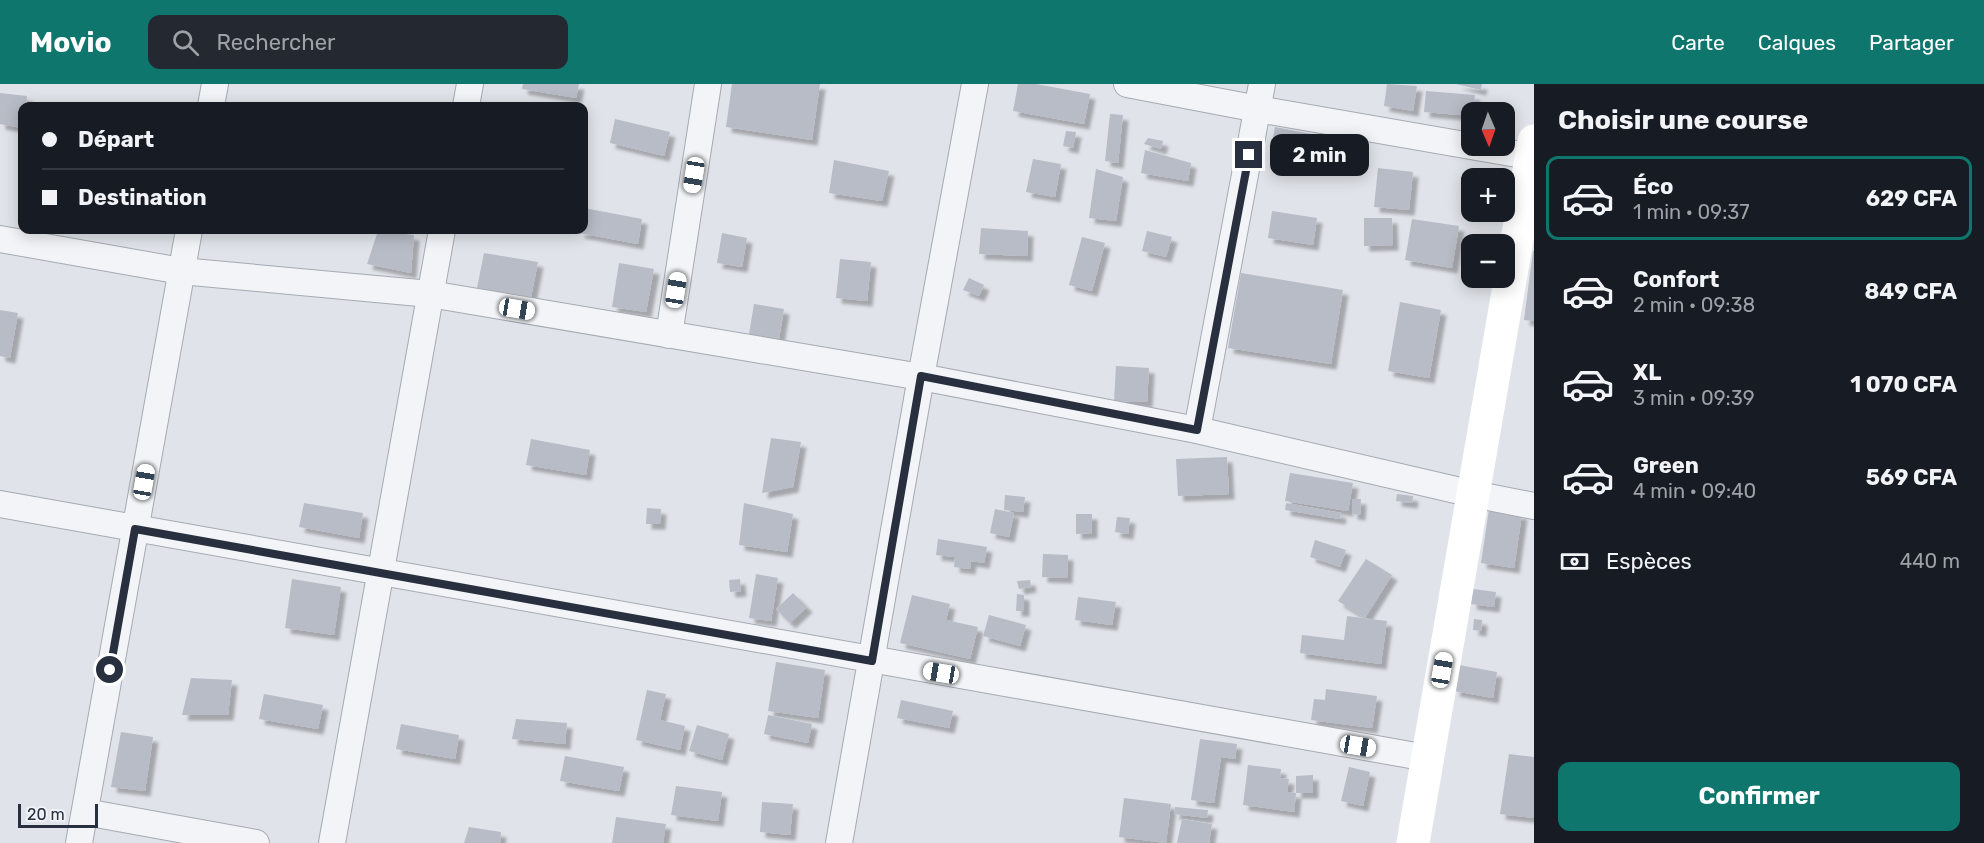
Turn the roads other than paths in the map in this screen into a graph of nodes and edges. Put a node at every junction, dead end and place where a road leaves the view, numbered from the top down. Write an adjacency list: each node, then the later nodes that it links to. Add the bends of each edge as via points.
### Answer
1 (215, 84): 7 (street)
2 (470, 84): 8 (street)
3 (708, 84): 16 (street)
4 (975, 84): 17 (street)
5 (1127, 84): 9 (street)
6 (1262, 84): 9 (street)
7 (212, 102)
8 (467, 102)
9 (1258, 109): 10 (street); 18 (street)
10 (1533, 152): 19 (main road)
11 (188, 234): 14 (street)
12 (441, 234): 15 (street)
13 (0, 239): 14 (street)
14 (181, 271): 15 (street); 22 (street)
15 (430, 294): 16 (street); 23 (street)
16 (669, 335): 17 (street)
17 (921, 376): 18 (street); 24 (street)
18 (1197, 430): 19 (street)
19 (1473, 494): 21 (street); 25 (main road)
20 (0, 504): 22 (street)
21 (1534, 506)
22 (135, 529): 23 (street); 26 (street)
23 (382, 573): 24 (street); 29 (street)
24 (872, 661): 25 (street); 30 (street)
25 (1427, 758): 31 (main road)
26 (85, 812): 27 (street); 28 (street)
27 (79, 843)
28 (256, 843)
29 (332, 843)
30 (839, 843)
31 (1413, 843)

